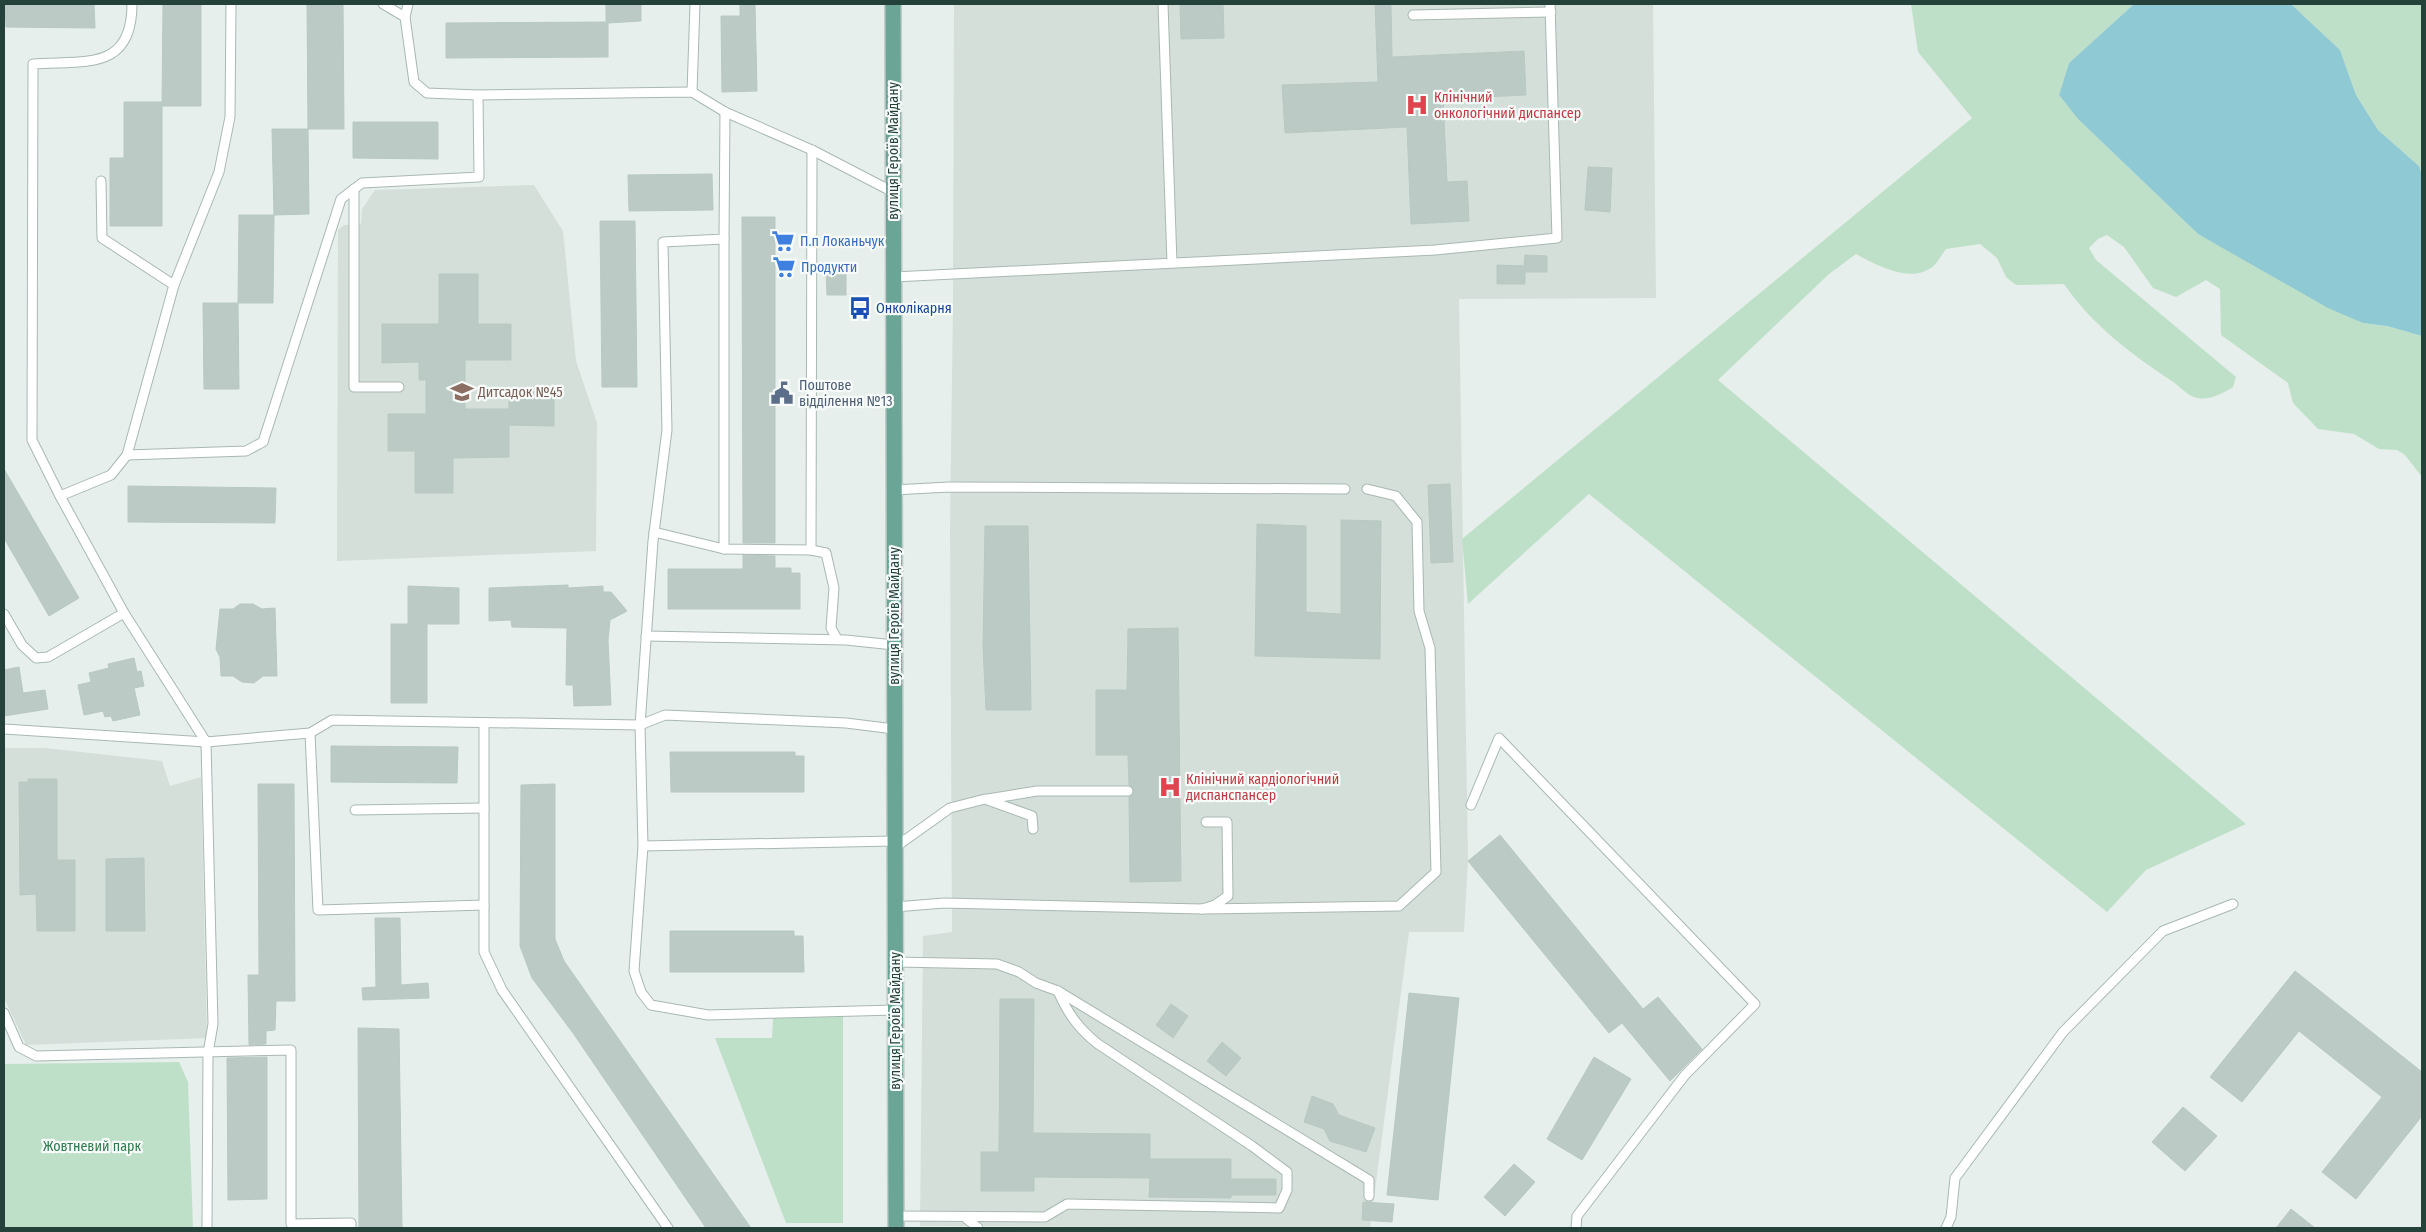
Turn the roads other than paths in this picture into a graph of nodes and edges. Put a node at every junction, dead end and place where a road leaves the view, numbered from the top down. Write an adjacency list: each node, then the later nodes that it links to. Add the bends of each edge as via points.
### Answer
1 (132, 4): 27 (lane, via 132,25 119,50 103,59 33,64 32,440)
2 (231, 4): 21 (lane, via 230,117 219,172)
3 (382, 4): 10 (lane)
4 (408, 4): 10 (lane)
5 (694, 4): 11 (lane)
6 (893, 4): 17 (main road, вулиця Героїв Майдану)
7 (1163, 4): 19 (lane)
8 (1551, 8): 9 (lane); 19 (lane, via 1557,238 1435,250)
9 (1413, 15)
10 (405, 17): 12 (lane, via 414,82 427,93)
11 (692, 92): 12 (lane); 13 (lane)
12 (478, 95): 16 (lane, via 479,177 362,183)
13 (725, 112): 14 (lane); 18 (lane)
14 (812, 150): 17 (lane); 30 (lane)
15 (102, 181): 21 (lane, via 102,238)
16 (354, 189): 22 (lane, via 354,387); 23 (lane, via 341,199 263,442 246,452)
17 (893, 192): 20 (main road, вулиця Героїв Майдану)
18 (724, 239): 28 (lane, via 663,242 667,430); 29 (lane)
19 (1172, 263): 20 (lane)
20 (894, 277): 26 (main road, вулиця Героїв Майдану)
21 (174, 285): 23 (lane)
22 (399, 387)
23 (127, 455): 27 (lane, via 111,474)
24 (1345, 488): 26 (lane, via 949,487)
25 (1367, 489): 54 (lane, via 1396,496 1417,522 1419,611 1430,648 1436,872 1398,906)
26 (893, 490): 35 (main road, вулиця Героїв Майдану)
27 (60, 496): 31 (lane)
28 (654, 532): 29 (lane); 33 (lane)
29 (724, 549): 30 (lane)
30 (811, 550): 34 (lane, via 826,553 834,588 832,628)
31 (124, 613): 32 (lane, via 48,658 36,658 22,645); 41 (lane)
32 (4, 614)
33 (646, 636): 34 (lane); 37 (lane)
34 (837, 639): 35 (lane)
35 (894, 645): 38 (main road, вулиця Героїв Майдану)
36 (484, 723): 37 (lane); 40 (lane, via 332,720); 45 (lane)
37 (640, 726): 38 (lane, via 665,715 846,722); 50 (lane)
38 (894, 728): 49 (main road, вулиця Героїв Майдану)
39 (4, 729): 41 (lane)
40 (310, 733): 41 (lane); 52 (lane, via 318,910)
41 (206, 742): 59 (lane, via 213,1024)
42 (1128, 791): 43 (lane, via 1037,790)
43 (985, 799): 48 (lane, via 1032,816); 49 (lane, via 950,808)
44 (1471, 805): 67 (lane, via 1499,738 1755,1004 1685,1075 1577,1216)
45 (484, 808): 46 (lane); 52 (lane)
46 (355, 810)
47 (1206, 822): 54 (lane, via 1227,822 1228,896)
48 (1033, 829)
49 (894, 845): 50 (lane); 53 (main road, вулиця Героїв Майдану)
50 (643, 846): 57 (lane, via 634,971 641,992 651,1005 708,1015)
51 (2233, 904): 68 (lane, via 2163,931 2063,1032 1955,1178 1951,1217)
52 (484, 906): 65 (lane, via 484,952 502,990)
53 (895, 906): 54 (lane, via 944,903); 55 (main road, вулиця Героїв Майдану)
54 (1202, 909)
55 (895, 962): 56 (lane, via 996,964); 57 (main road, вулиця Героїв Майдану)
56 (1058, 991): 60 (lane, via 1369,1180); 61 (lane, via 1067,1012 1098,1044 1287,1172 1284,1200 1279,1208 1067,1204 1045,1217)
57 (895, 1010): 62 (main road, вулиця Героїв Майдану)
58 (4, 1013): 59 (lane, via 19,1047 36,1056)
59 (208, 1053): 63 (lane); 64 (lane, via 291,1050 291,1224 351,1223)
60 (1369, 1196)
61 (966, 1218): 62 (lane); 66 (lane)
62 (896, 1222)
63 (207, 1228)
64 (351, 1228)
65 (668, 1228)
66 (978, 1228)
67 (1576, 1228)
68 (1946, 1228)

